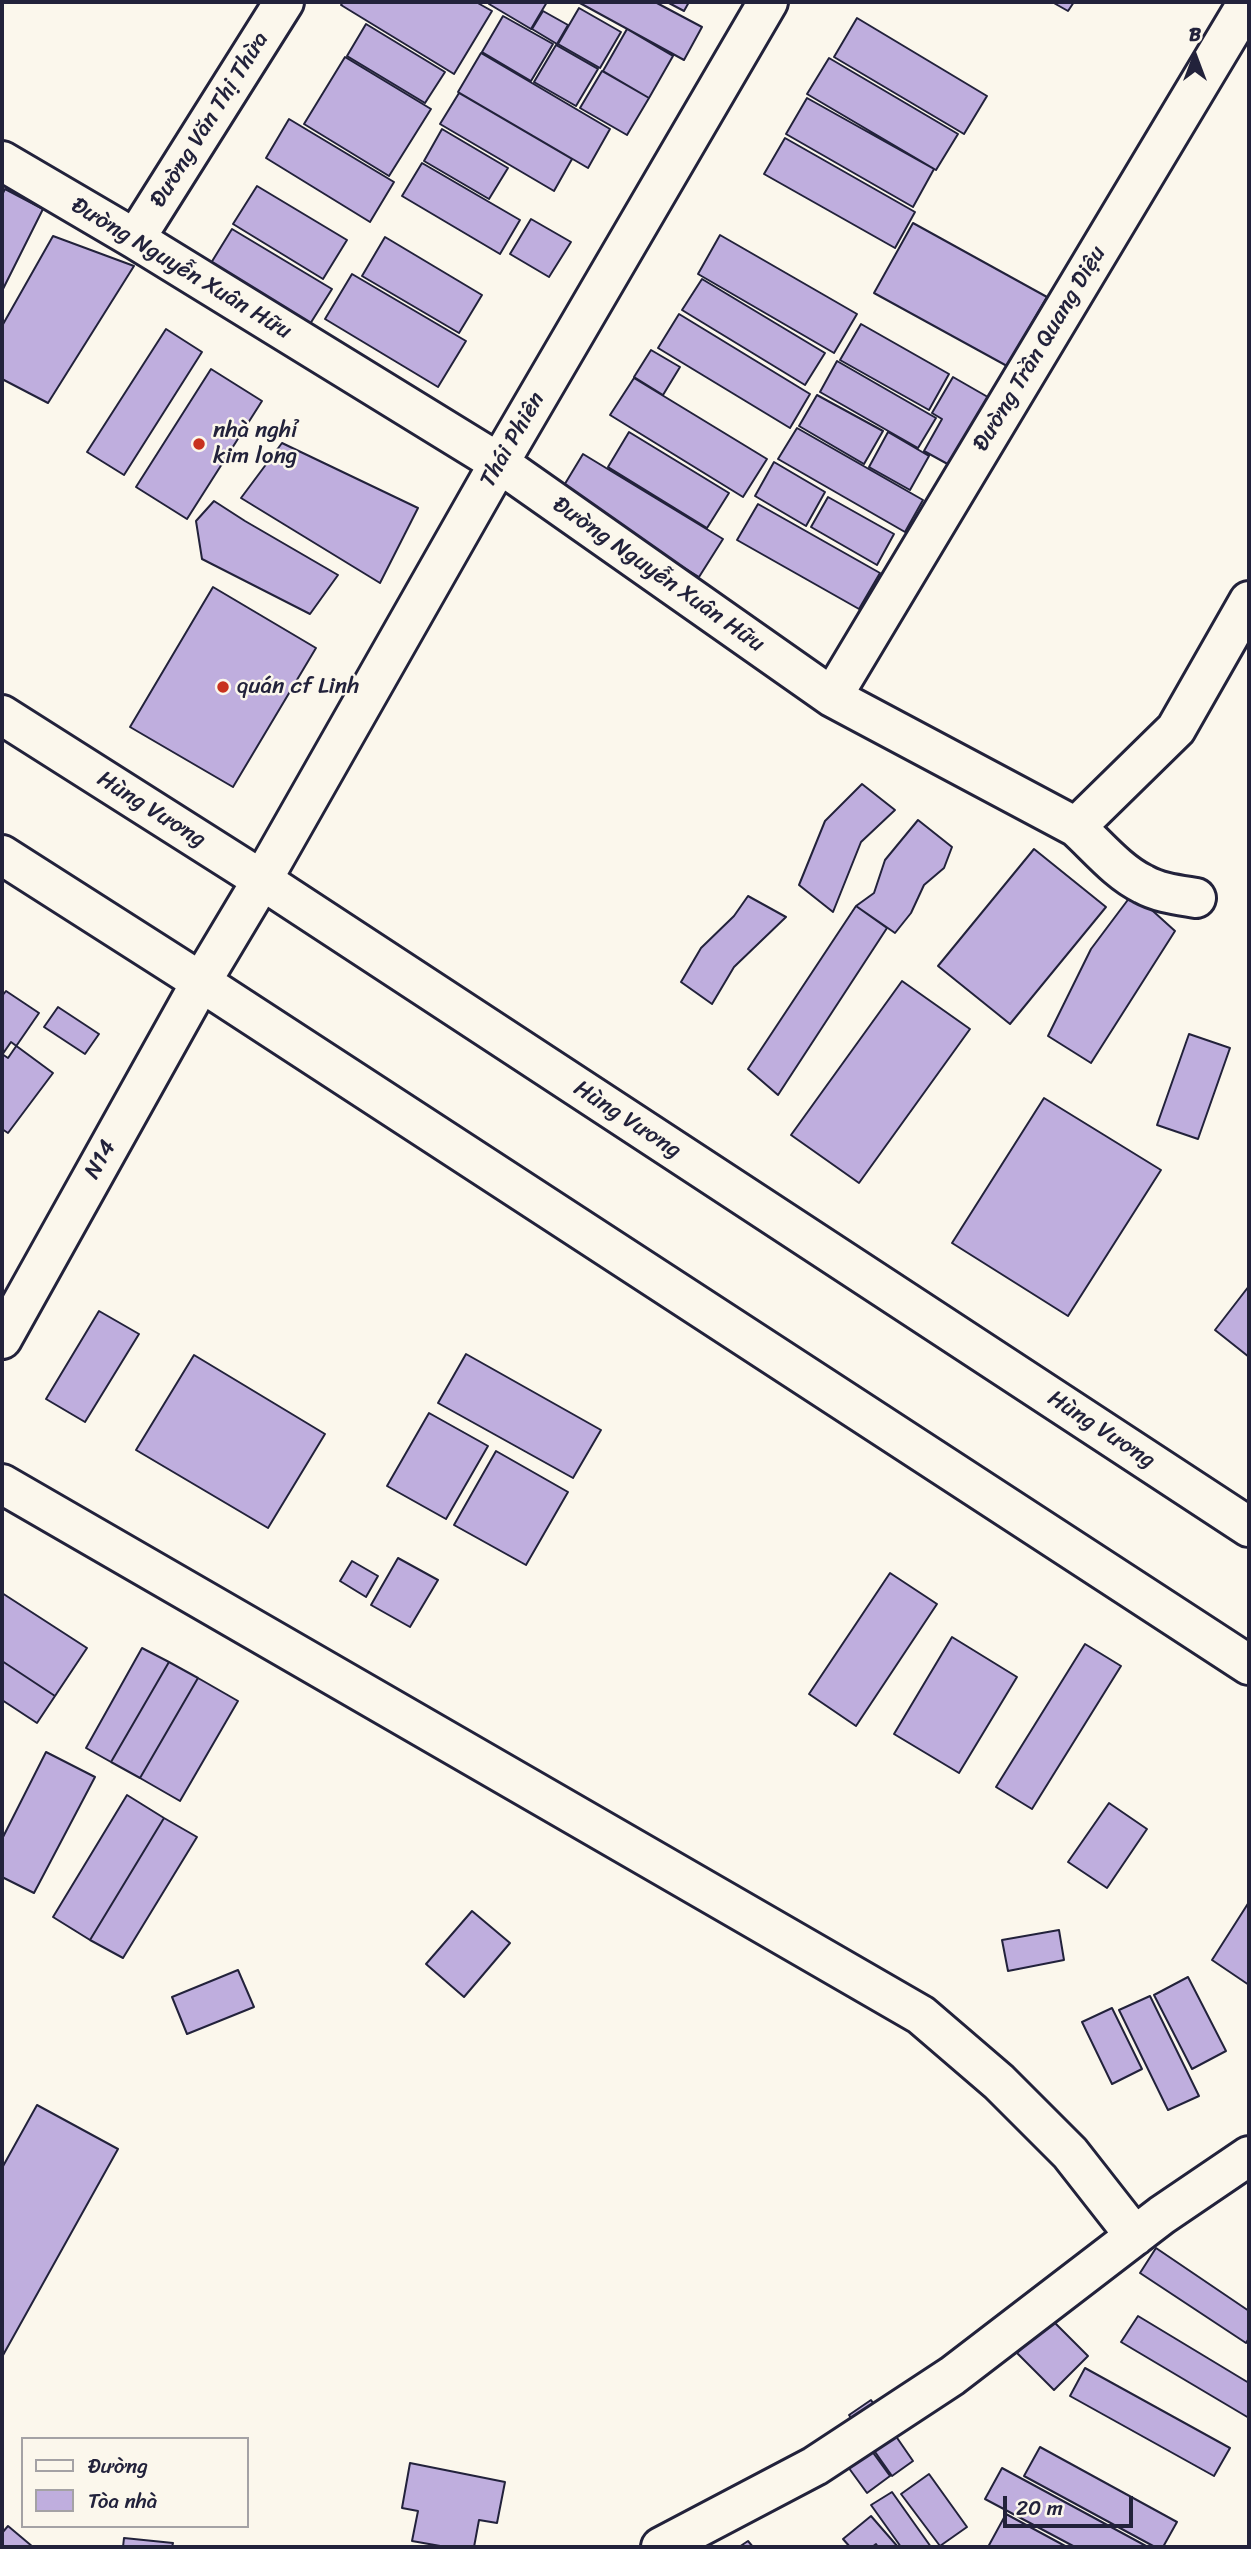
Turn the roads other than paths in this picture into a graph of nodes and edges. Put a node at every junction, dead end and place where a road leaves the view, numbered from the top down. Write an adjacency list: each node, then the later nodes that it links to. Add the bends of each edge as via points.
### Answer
1 (284, 2): 5 (street, Đường Văn Thị Thừa)
2 (768, 2): 6 (street, Thái Phiên)
3 (1248, 2): 8 (street, Đường Trần Quang Diệu)
4 (2, 161): 5 (street, Đường Nguyễn Xuân Hữu)
5 (135, 239): 6 (street, Đường Nguyễn Xuân Hữu)
6 (499, 463): 8 (street, Đường Nguyễn Xuân Hữu); 12 (street, Thái Phiên)
7 (1249, 601): 10 (street, via 1176,729)
8 (832, 696): 10 (street, Đường Nguyễn Xuân Hữu)
9 (2, 715): 12 (street, Hùng Vương)
10 (1076, 827): 13 (street, Đường Nguyễn Xuân Hữu, via 1142,884)
11 (2, 855): 14 (street)
12 (261, 880): 14 (street, Thái Phiên); 17 (street, Hùng Vương)
13 (1196, 898)
14 (201, 982): 15 (street, N14); 18 (street)
15 (2, 1339)
16 (2, 1484): 20 (street, via 921,2015 999,2082 1070,2153)
17 (1249, 1527)
18 (1249, 1665)
19 (1249, 2156): 20 (street)
20 (1135, 2236): 21 (street, via 952,2376 815,2466)
21 (661, 2547)

